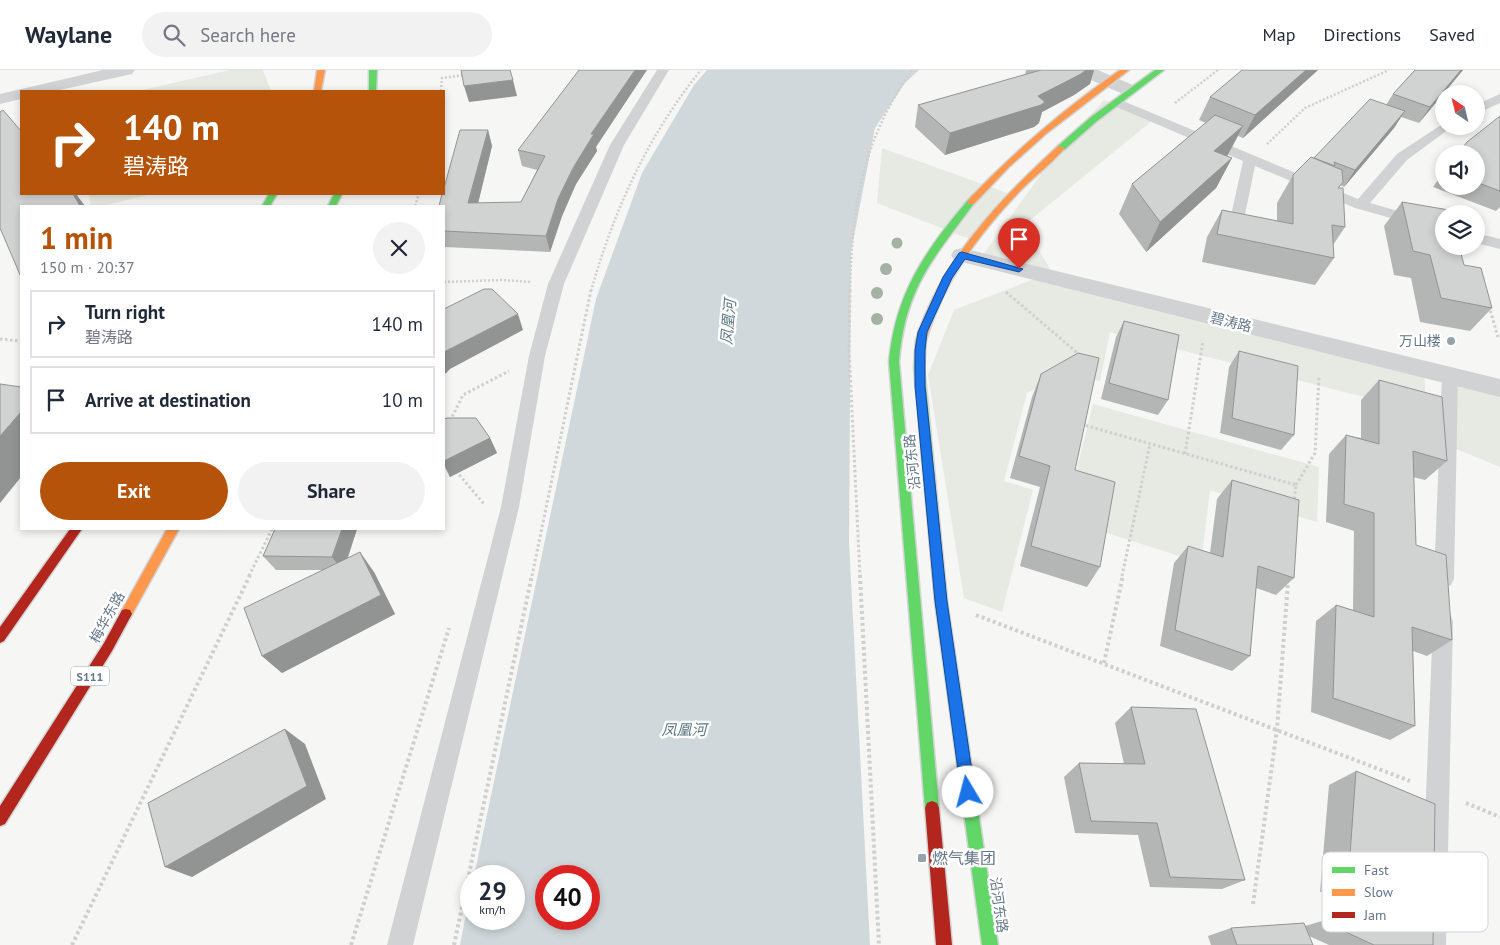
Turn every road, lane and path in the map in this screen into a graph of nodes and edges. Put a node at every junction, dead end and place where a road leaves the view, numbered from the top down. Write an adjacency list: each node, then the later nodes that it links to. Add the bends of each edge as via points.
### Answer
1 (126, 70): 14 (street)
2 (321, 70): 15 (street)
3 (373, 70): 16 (street)
4 (664, 70): 34 (lane, via 616,144)
5 (701, 70): 72 (path, via 640,161 616,216 587,304)
6 (912, 70): 73 (path, via 882,114 867,157 850,257 849,349)
7 (1083, 70): 13 (street)
8 (1125, 70): 13 (street, 沿河东路)
9 (1160, 70): 18 (street, 沿河东路)
10 (1218, 70): 24 (path)
11 (1389, 70): 26 (path, via 1305,108)
12 (468, 75): 17 (path, via 442,78)
13 (1107, 81): 18 (street); 74 (street, 沿河东路, via 1016,157 960,216 923,266 898,319 894,362)
14 (38, 90)
15 (317, 90)
16 (373, 90)
17 (441, 90)
18 (1129, 90): 22 (street, 沿河东路)
19 (20, 94): 21 (street)
20 (1500, 98): 23 (lane)
21 (0, 99)
22 (1116, 102): 24 (lane); 32 (street, 沿河东路, via 1040,169)
23 (1485, 106)
24 (1154, 119): 26 (lane)
25 (1435, 133): 27 (lane, via 1402,157)
26 (1250, 159): 27 (lane); 29 (lane)
27 (1360, 205): 28 (lane)
28 (1435, 226)
29 (1235, 229)
30 (1485, 240): 31 (lane)
31 (1500, 244)
32 (962, 255): 43 (street, 碧涛路); 58 (street, 沿河东路, via 931,311 923,332 919,367)
33 (445, 282): 34 (path, via 502,280)
34 (556, 284): 41 (lane)
35 (999, 287): 42 (path)
36 (1487, 300): 38 (path)
37 (1204, 336): 49 (path)
38 (1498, 337)
39 (0, 339): 40 (path)
40 (20, 341)
41 (537, 356): 47 (path, via 462,395); 53 (lane)
42 (1088, 362)
43 (1450, 376): 45 (street, 碧涛路); 63 (lane)
44 (1319, 377): 51 (path, via 1315,453)
45 (1500, 388)
46 (1086, 416): 48 (path, via 1084,425)
47 (448, 427)
48 (1150, 444): 49 (path); 61 (path)
49 (1185, 454): 51 (path)
50 (456, 470): 53 (path, via 486,506)
51 (1296, 485): 52 (path)
52 (1294, 504)
53 (510, 507): 71 (lane)
54 (75, 530): 60 (street)
55 (172, 530): 65 (street, 梅华东路 / S111, via 108,647)
56 (272, 530): 69 (path)
57 (1289, 573): 62 (path)
58 (941, 601): 61 (path); 75 (street, 沿河东路)
59 (451, 621): 70 (path)
60 (0, 637)
61 (1104, 663): 62 (path)
62 (1277, 729): 63 (path); 67 (path)
63 (1438, 791): 64 (path); 66 (lane)
64 (1500, 817)
65 (0, 819)
66 (1436, 852)
67 (1252, 904)
68 (1433, 932): 76 (lane)
69 (72, 945)
70 (351, 945)
71 (400, 945)
72 (454, 945)
73 (878, 945)
74 (944, 945)
75 (990, 945)
76 (1433, 945)

